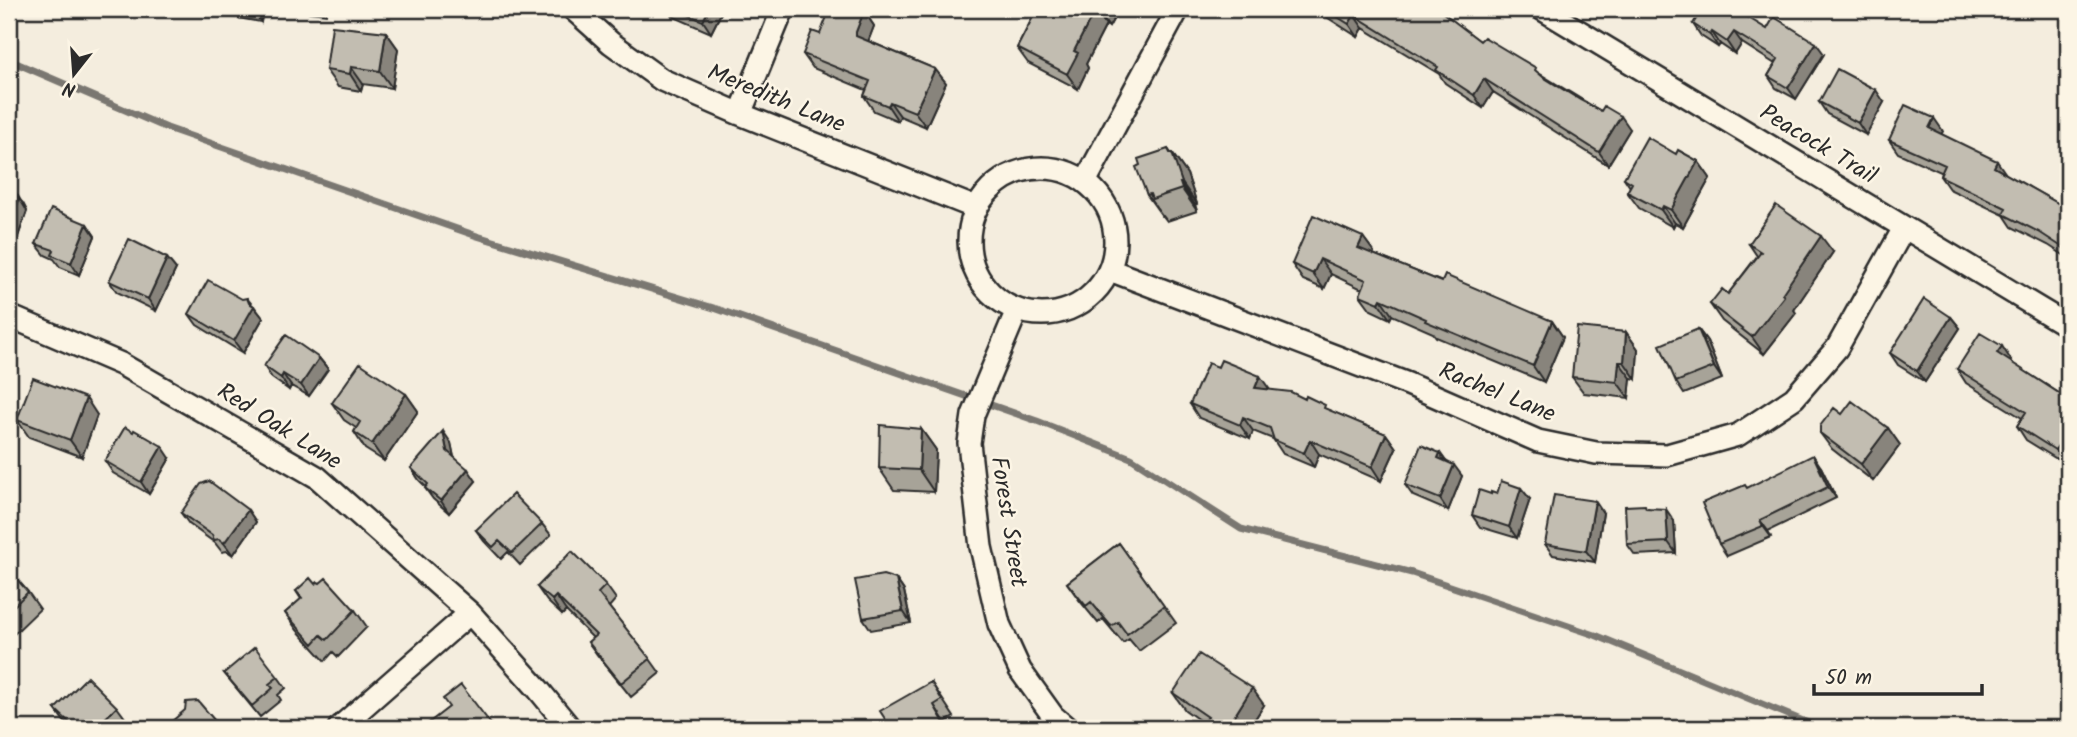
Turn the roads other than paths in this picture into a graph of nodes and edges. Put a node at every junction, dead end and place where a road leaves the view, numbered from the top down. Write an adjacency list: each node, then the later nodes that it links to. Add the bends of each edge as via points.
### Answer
1 (573, 9): 5 (street, Meredith Lane, via 662,80)
2 (783, 9): 5 (street)
3 (1178, 9): 6 (street)
4 (1542, 9): 8 (street, Peacock Trail)
5 (740, 114): 7 (street, Meredith Lane)
6 (1085, 182): 7 (street, via 1062,171 1037,168 1012,174 991,188); 9 (street, via 1110,212 1115,251)
7 (976, 208): 10 (street, via 969,232 970,256 979,279 995,298)
8 (1904, 228): 9 (street, Rachel Lane, via 1837,348 1794,398 1738,435 1667,455 1596,453 1538,441 1408,384); 12 (street, Peacock Trail)
9 (1110, 270): 10 (street, via 1082,303 1039,315)
10 (1017, 310): 16 (street, Forest Street, via 974,415 969,443 979,534 999,624 1020,670)
11 (9, 316): 13 (street, Red Oak Lane, via 121,364 317,477)
12 (2068, 326)
13 (470, 613): 14 (street); 15 (street, Red Oak Lane)
14 (339, 728)
15 (570, 728)
16 (1067, 728)

